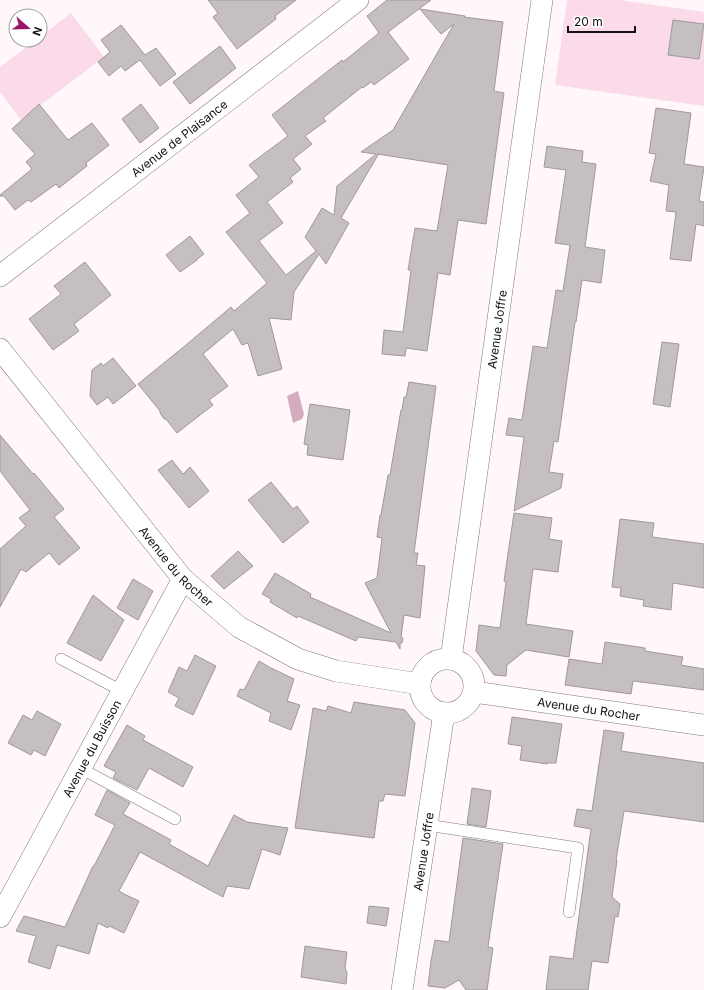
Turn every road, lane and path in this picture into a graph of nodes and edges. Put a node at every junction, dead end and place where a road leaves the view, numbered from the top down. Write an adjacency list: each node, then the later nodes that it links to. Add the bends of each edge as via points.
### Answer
1 (358, 0): 3 (street, Avenue de Plaisance)
2 (542, 0): 7 (street, Avenue Joffre)
3 (0, 276)
4 (0, 349): 5 (street, Avenue du Rocher)
5 (183, 579): 8 (street, Avenue du Rocher, via 239,627 298,659 336,671); 9 (street, Avenue du Buisson)
6 (61, 659): 9 (lane)
7 (451, 659): 8 (street, via 441,659 432,663 425,670); 10 (street, via 467,667 472,674)
8 (420, 684): 11 (street, via 423,699 430,708)
9 (122, 691): 13 (street, Avenue du Buisson)
10 (474, 692): 11 (street, via 469,702 461,709); 12 (street, Avenue du Rocher)
11 (444, 713): 15 (street, Avenue Joffre)
12 (704, 725)
13 (80, 768): 14 (lane); 17 (street, Avenue du Buisson)
14 (175, 819)
15 (427, 825): 16 (lane, via 578,848); 18 (street, Avenue Joffre)
16 (569, 912)
17 (0, 917)
18 (402, 990)

